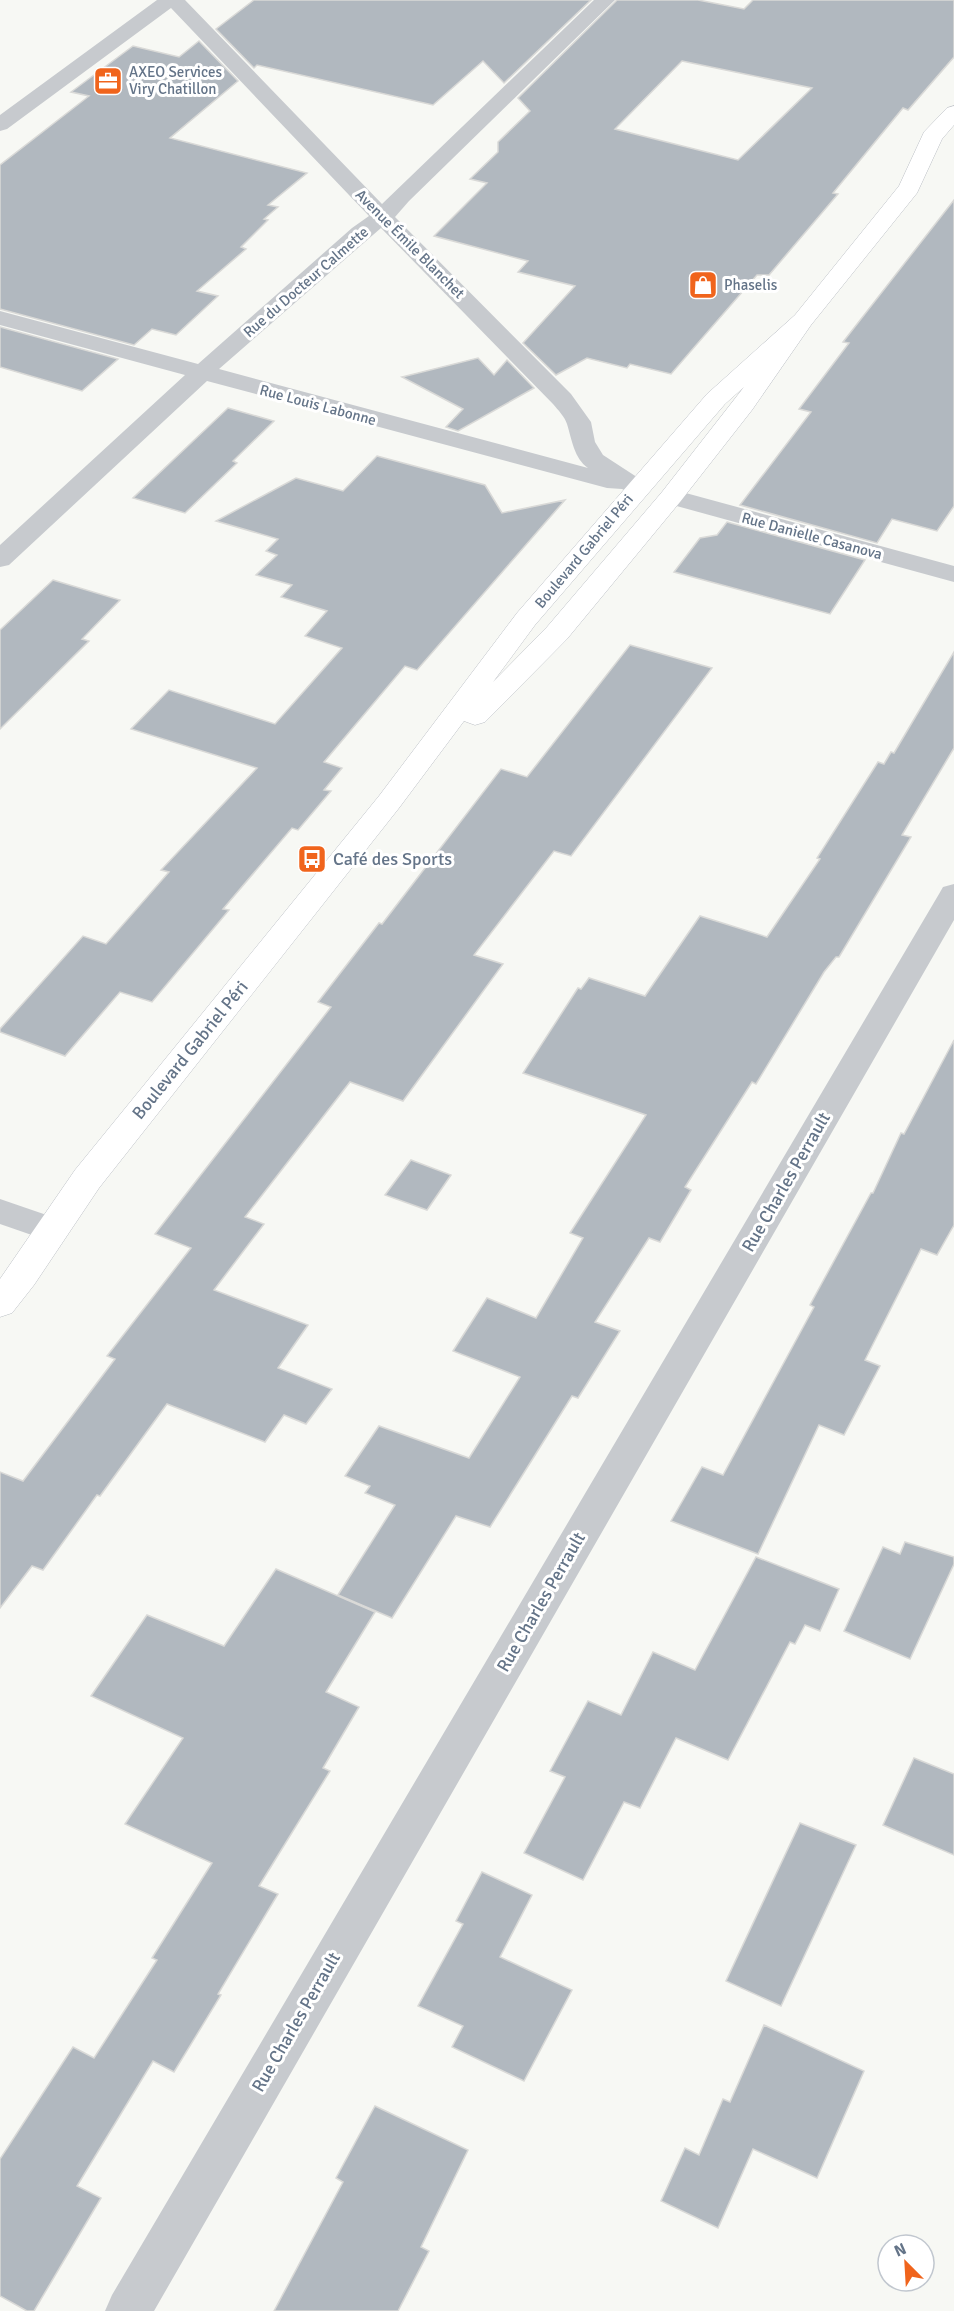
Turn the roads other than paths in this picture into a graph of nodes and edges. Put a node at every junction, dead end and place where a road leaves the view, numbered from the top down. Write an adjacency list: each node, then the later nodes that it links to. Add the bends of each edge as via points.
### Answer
1 (172, 0): 4 (street); 5 (street, Avenue Émile Blanchet)
2 (605, 0): 5 (street, Rue du Docteur Calmette)
3 (954, 112): 7 (main road, Boulevard Gabriel Péri, via 932,137 909,188)
4 (0, 125)
5 (383, 217): 8 (street, Rue du Docteur Calmette); 9 (street, Avenue Émile Blanchet, via 562,399 579,422 583,442 593,460)
6 (0, 318): 8 (street, Rue Louis Labonne)
7 (803, 320): 9 (main road, Boulevard Gabriel Péri, via 716,399); 10 (main road, Boulevard Gabriel Péri)
8 (200, 374): 9 (street, Rue Louis Labonne); 11 (street, Rue du Docteur Calmette)
9 (637, 488): 10 (main road); 13 (main road, Boulevard Gabriel Péri, via 526,620)
10 (671, 497): 12 (street, Rue Danielle Casanova); 13 (main road, Boulevard Gabriel Péri, via 557,633)
11 (0, 559)
12 (954, 574)
13 (389, 802): 16 (main road, Boulevard Gabriel Péri, via 87,1179)
14 (954, 894): 18 (street, Rue Charles Perrault)
15 (0, 1211): 16 (street)
16 (52, 1230): 17 (main road, Boulevard Gabriel Péri)
17 (0, 1304)
18 (128, 2311)

